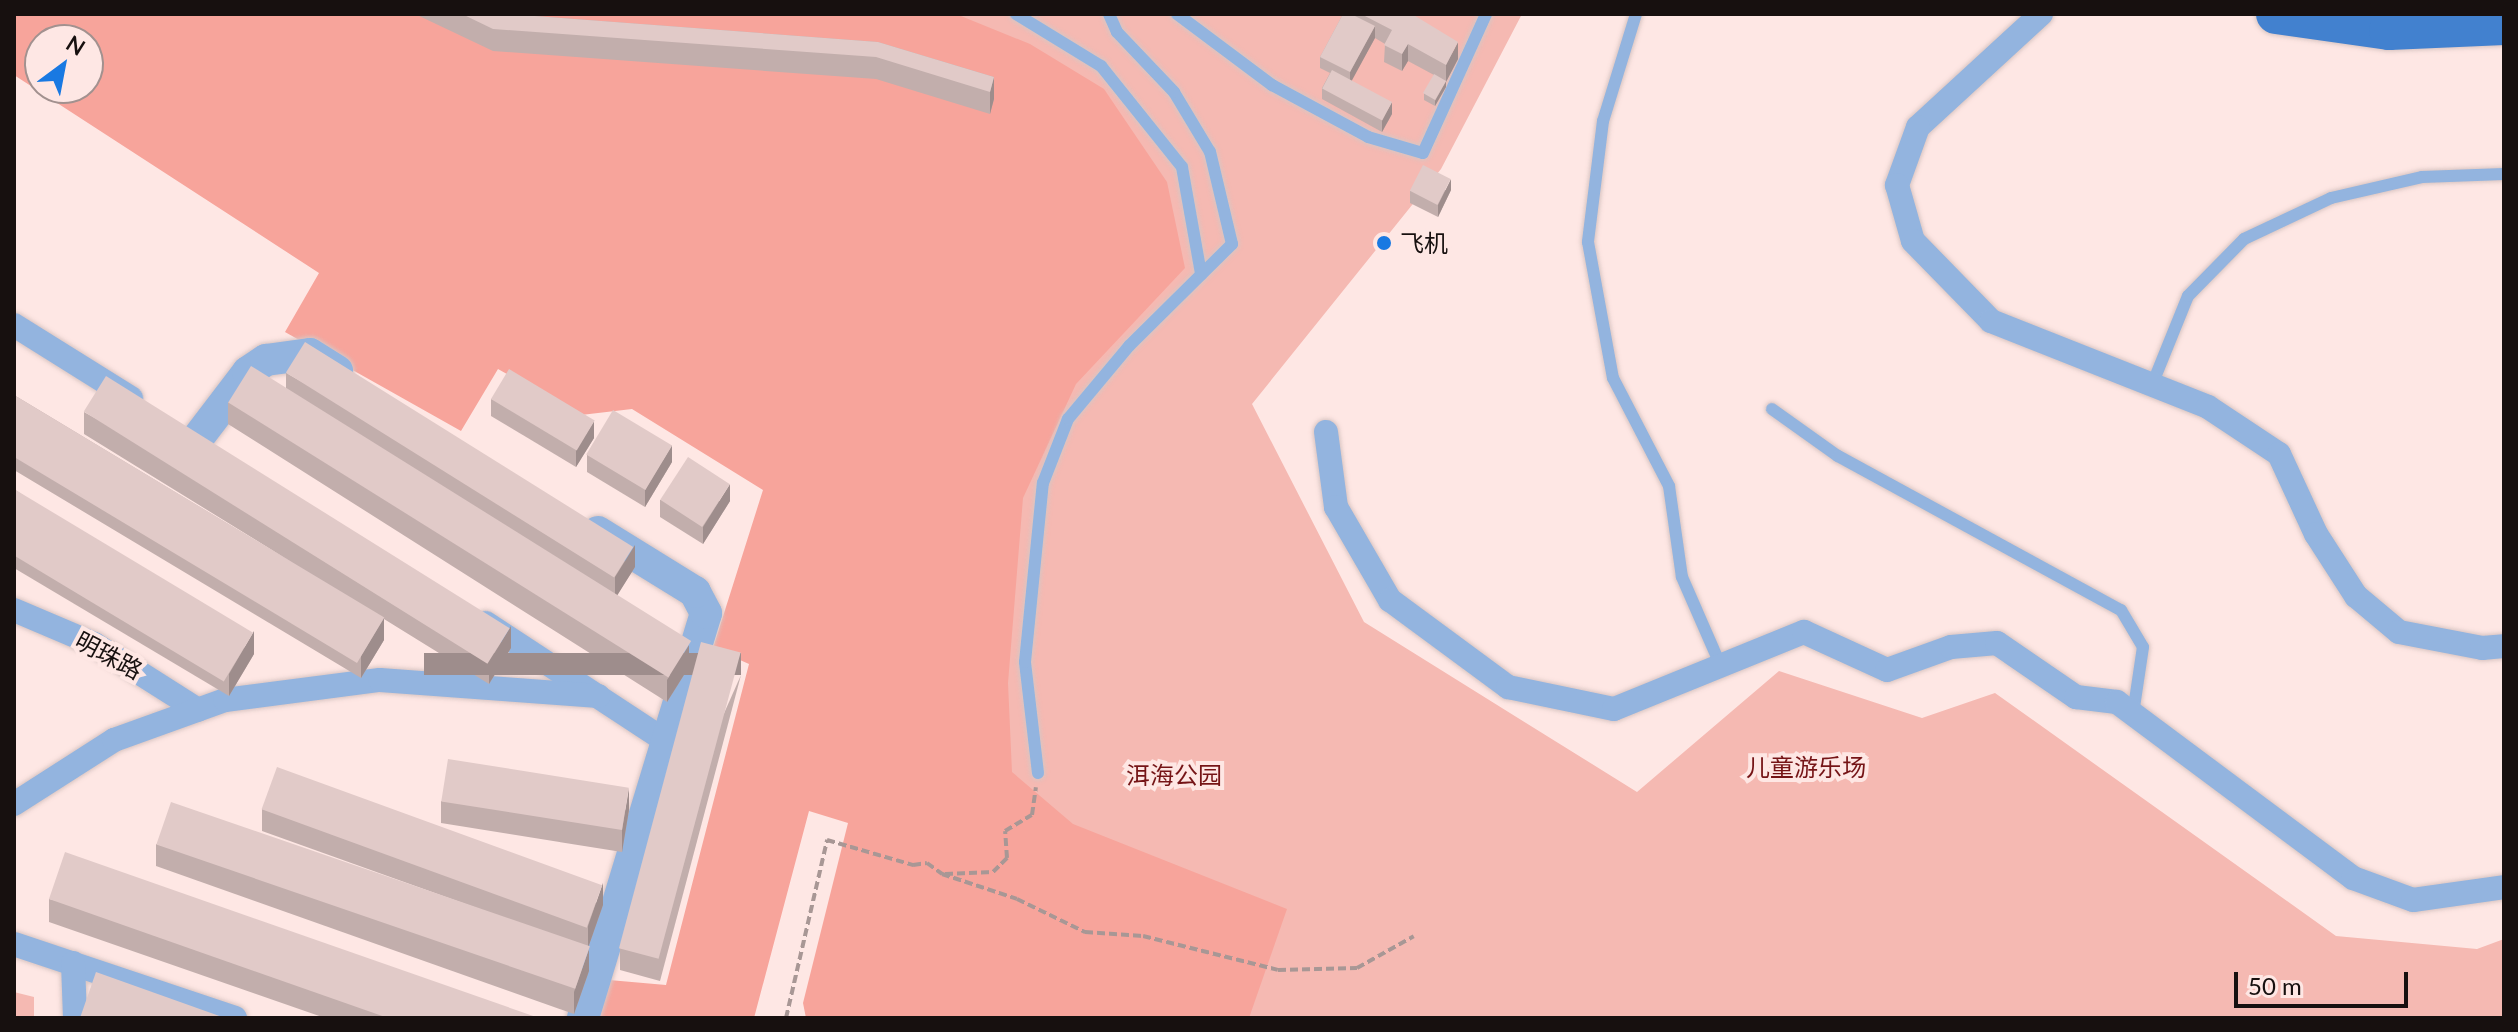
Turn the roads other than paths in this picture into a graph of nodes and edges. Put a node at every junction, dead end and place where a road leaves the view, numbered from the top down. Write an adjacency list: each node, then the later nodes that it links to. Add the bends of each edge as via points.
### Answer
1 (1016, 14): 10 (lane, via 1101,66 1182,167)
2 (1109, 14): 10 (lane, via 1117,32 1174,92 1210,152 1232,244)
3 (1177, 14): 4 (lane, via 1272,85 1368,137 1423,153)
4 (1486, 14)
5 (1636, 14): 22 (lane, via 1603,121 1588,242 1613,378 1669,486 1682,577)
6 (2041, 14): 12 (street, via 1918,127 1897,185 1913,241 1991,321)
7 (2276, 14): 8 (main road, via 2389,30)
8 (2504, 25)
9 (2504, 174): 12 (lane, via 2422,177 2331,198 2244,239 2188,296)
10 (1201, 274): 27 (lane, via 1129,346 1068,419 1043,483 1025,662)
11 (14, 325): 15 (street)
12 (2152, 385): 21 (street, via 2208,407 2279,454 2316,534 2356,596 2399,632 2482,648)
13 (363, 387): 15 (street, via 310,354 266,360)
14 (1772, 409): 25 (lane, via 1838,456 2121,610 2143,647)
15 (176, 426): 17 (street)
16 (1326, 432): 22 (street, via 1336,507 1390,600 1508,687 1614,709)
17 (224, 457)
18 (575, 518): 26 (street, via 695,592 706,613)
19 (14, 610): 24 (street, 明珠路, via 94,644)
20 (466, 611): 23 (street)
21 (2504, 646)
22 (1720, 664): 25 (street, via 1804,632 1887,670 1951,647 1997,643 2076,697 2117,702)
23 (601, 696): 24 (street, via 380,680 225,700); 26 (street)
24 (198, 710): 28 (street, via 114,740)
25 (2133, 714): 29 (street, via 2353,878 2413,900)
26 (669, 743): 34 (street)
27 (1038, 773)
28 (14, 804)
29 (2504, 887)
30 (14, 944): 31 (street)
31 (73, 963): 32 (street); 33 (street)
32 (75, 1018)
33 (235, 1018)
34 (583, 1018)

